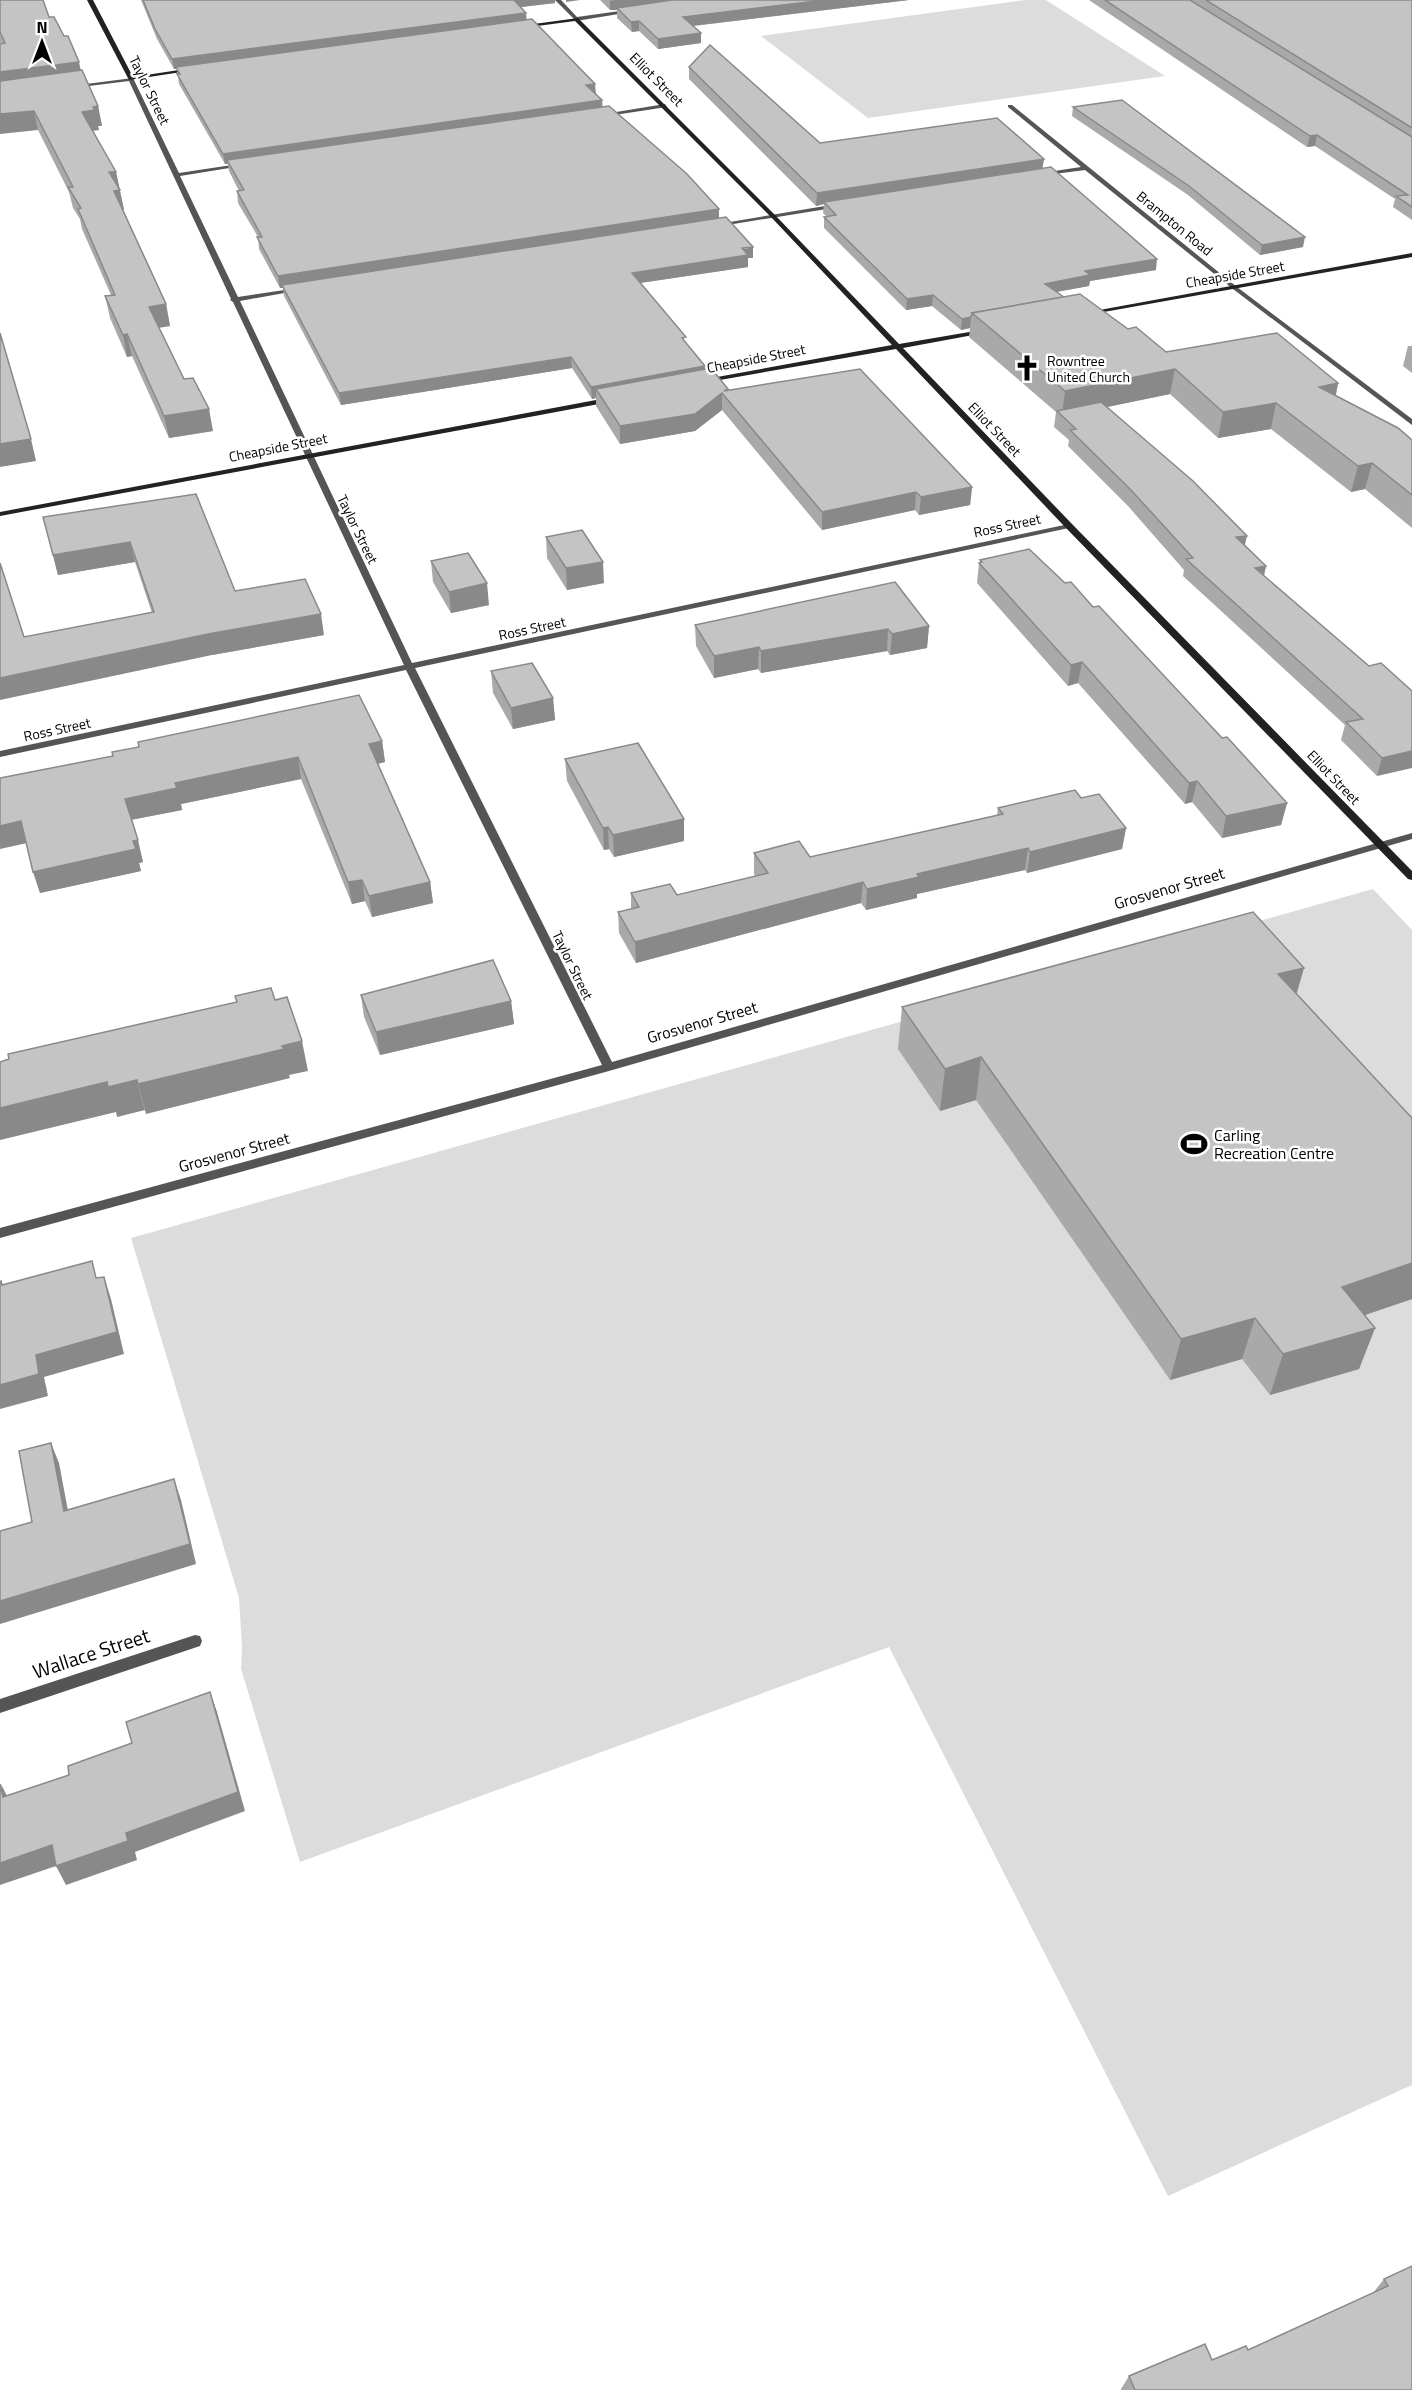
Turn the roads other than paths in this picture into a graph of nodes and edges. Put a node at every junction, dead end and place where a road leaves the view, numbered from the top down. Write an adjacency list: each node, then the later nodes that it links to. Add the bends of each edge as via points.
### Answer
1 (90, 0): 7 (street, Taylor Street)
2 (558, 0): 4 (street, Elliot Street)
3 (645, 10): 4 (street)
4 (576, 19): 5 (street); 9 (street, Elliot Street)
5 (518, 27)
6 (201, 69): 7 (street)
7 (131, 79): 8 (street); 14 (street, Taylor Street)
8 (60, 88)
9 (665, 106): 11 (street); 17 (street, Elliot Street)
10 (1010, 106): 13 (street, Brampton Road)
11 (595, 116)
12 (257, 163): 14 (street)
13 (1087, 168): 15 (street); 20 (street, Brampton Road)
14 (175, 175): 22 (street, Taylor Street)
15 (1029, 177)
16 (843, 205): 17 (street)
17 (773, 216): 18 (street); 25 (street, Elliot Street)
18 (702, 227)
19 (1412, 255): 20 (street, Cheapside Street)
20 (1236, 288): 23 (street, Cheapside Street); 28 (street, Brampton Road)
21 (304, 289): 22 (street)
22 (234, 300): 29 (street, Taylor Street)
23 (1083, 314)
24 (989, 330): 25 (street, Cheapside Street)
25 (896, 346): 26 (street, Cheapside Street); 31 (street, Elliot Street)
26 (696, 383)
27 (625, 396): 29 (street, Cheapside Street)
28 (1412, 423)
29 (308, 455): 30 (street, Cheapside Street); 32 (street, Taylor Street)
30 (0, 514)
31 (1069, 526): 32 (street, Ross Street); 35 (street, Elliot Street)
32 (410, 668): 33 (street, Ross Street); 37 (street, Taylor Street)
33 (0, 754)
34 (1412, 836): 35 (street, Grosvenor Street)
35 (1381, 844): 36 (street, Elliot Street); 37 (street, Grosvenor Street)
36 (1412, 877)
37 (609, 1067): 38 (street, Grosvenor Street)
38 (0, 1233)
39 (195, 1641): 40 (street, Wallace Street)
40 (0, 1706)

